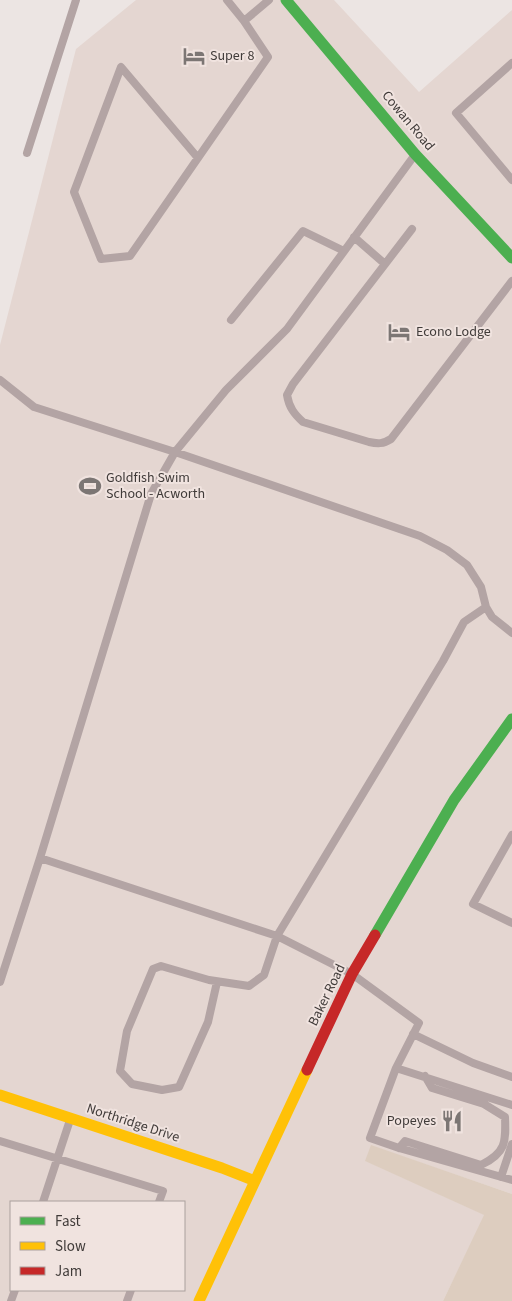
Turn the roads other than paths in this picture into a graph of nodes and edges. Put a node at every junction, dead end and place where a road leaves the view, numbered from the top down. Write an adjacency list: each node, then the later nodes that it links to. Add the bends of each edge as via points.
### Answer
1 (76, 0): 7 (lane)
2 (227, 0): 5 (lane)
3 (270, 0): 5 (lane)
4 (286, 0): 8 (main road, Cowan Road)
5 (244, 21): 9 (lane, via 268,57)
6 (512, 63): 10 (lane, via 456,113)
7 (27, 153)
8 (415, 154): 12 (lane); 14 (main road, Cowan Road)
9 (198, 158): 9 (lane, via 130,256 101,259 74,192 120,67)
10 (512, 180)
11 (412, 229): 15 (lane)
12 (354, 237): 13 (lane); 15 (lane)
13 (344, 251): 17 (lane, via 303,231); 19 (lane, via 287,329 226,390)
14 (512, 258)
15 (385, 264): 16 (lane, via 287,395 289,405 303,422 379,444 391,439)
16 (512, 281)
17 (231, 320)
18 (0, 380): 19 (lane, via 34,407)
19 (175, 452): 20 (lane, via 420,536 467,565 480,587); 24 (lane, via 151,494)
20 (486, 607): 21 (lane, via 492,617); 26 (lane, via 464,622)
21 (512, 633)
22 (512, 719): 27 (main road, Baker Road, via 454,800)
23 (512, 835): 25 (lane, via 473,904)
24 (40, 858): 26 (lane); 28 (lane)
25 (512, 922)
26 (277, 936): 27 (lane); 29 (lane, via 264,976 249,986)
27 (352, 974): 30 (lane, via 419,1023); 43 (main road, Baker Road)
28 (0, 982)
29 (217, 982): 29 (lane, via 161,966 153,969 127,1031 120,1071 132,1084 162,1090 179,1087 208,1022)
30 (412, 1034): 31 (lane); 33 (lane, via 473,1063)
31 (396, 1068): 32 (lane); 39 (lane, via 370,1138)
32 (425, 1076): 35 (lane); 39 (lane, via 432,1088 484,1104 505,1117 506,1140 494,1159 480,1165 405,1141)
33 (512, 1077)
34 (0, 1095): 36 (main road, Northridge Drive)
35 (512, 1104)
36 (71, 1118): 40 (lane); 43 (main road, Northridge Drive)
37 (0, 1141): 40 (lane)
38 (512, 1144): 41 (lane)
39 (399, 1148): 41 (lane)
40 (58, 1158): 44 (lane); 45 (lane, via 163,1191)
41 (501, 1177): 42 (lane)
42 (512, 1180)
43 (256, 1181): 46 (main road, Baker Road)
44 (43, 1201)
45 (159, 1201)
46 (199, 1301)

